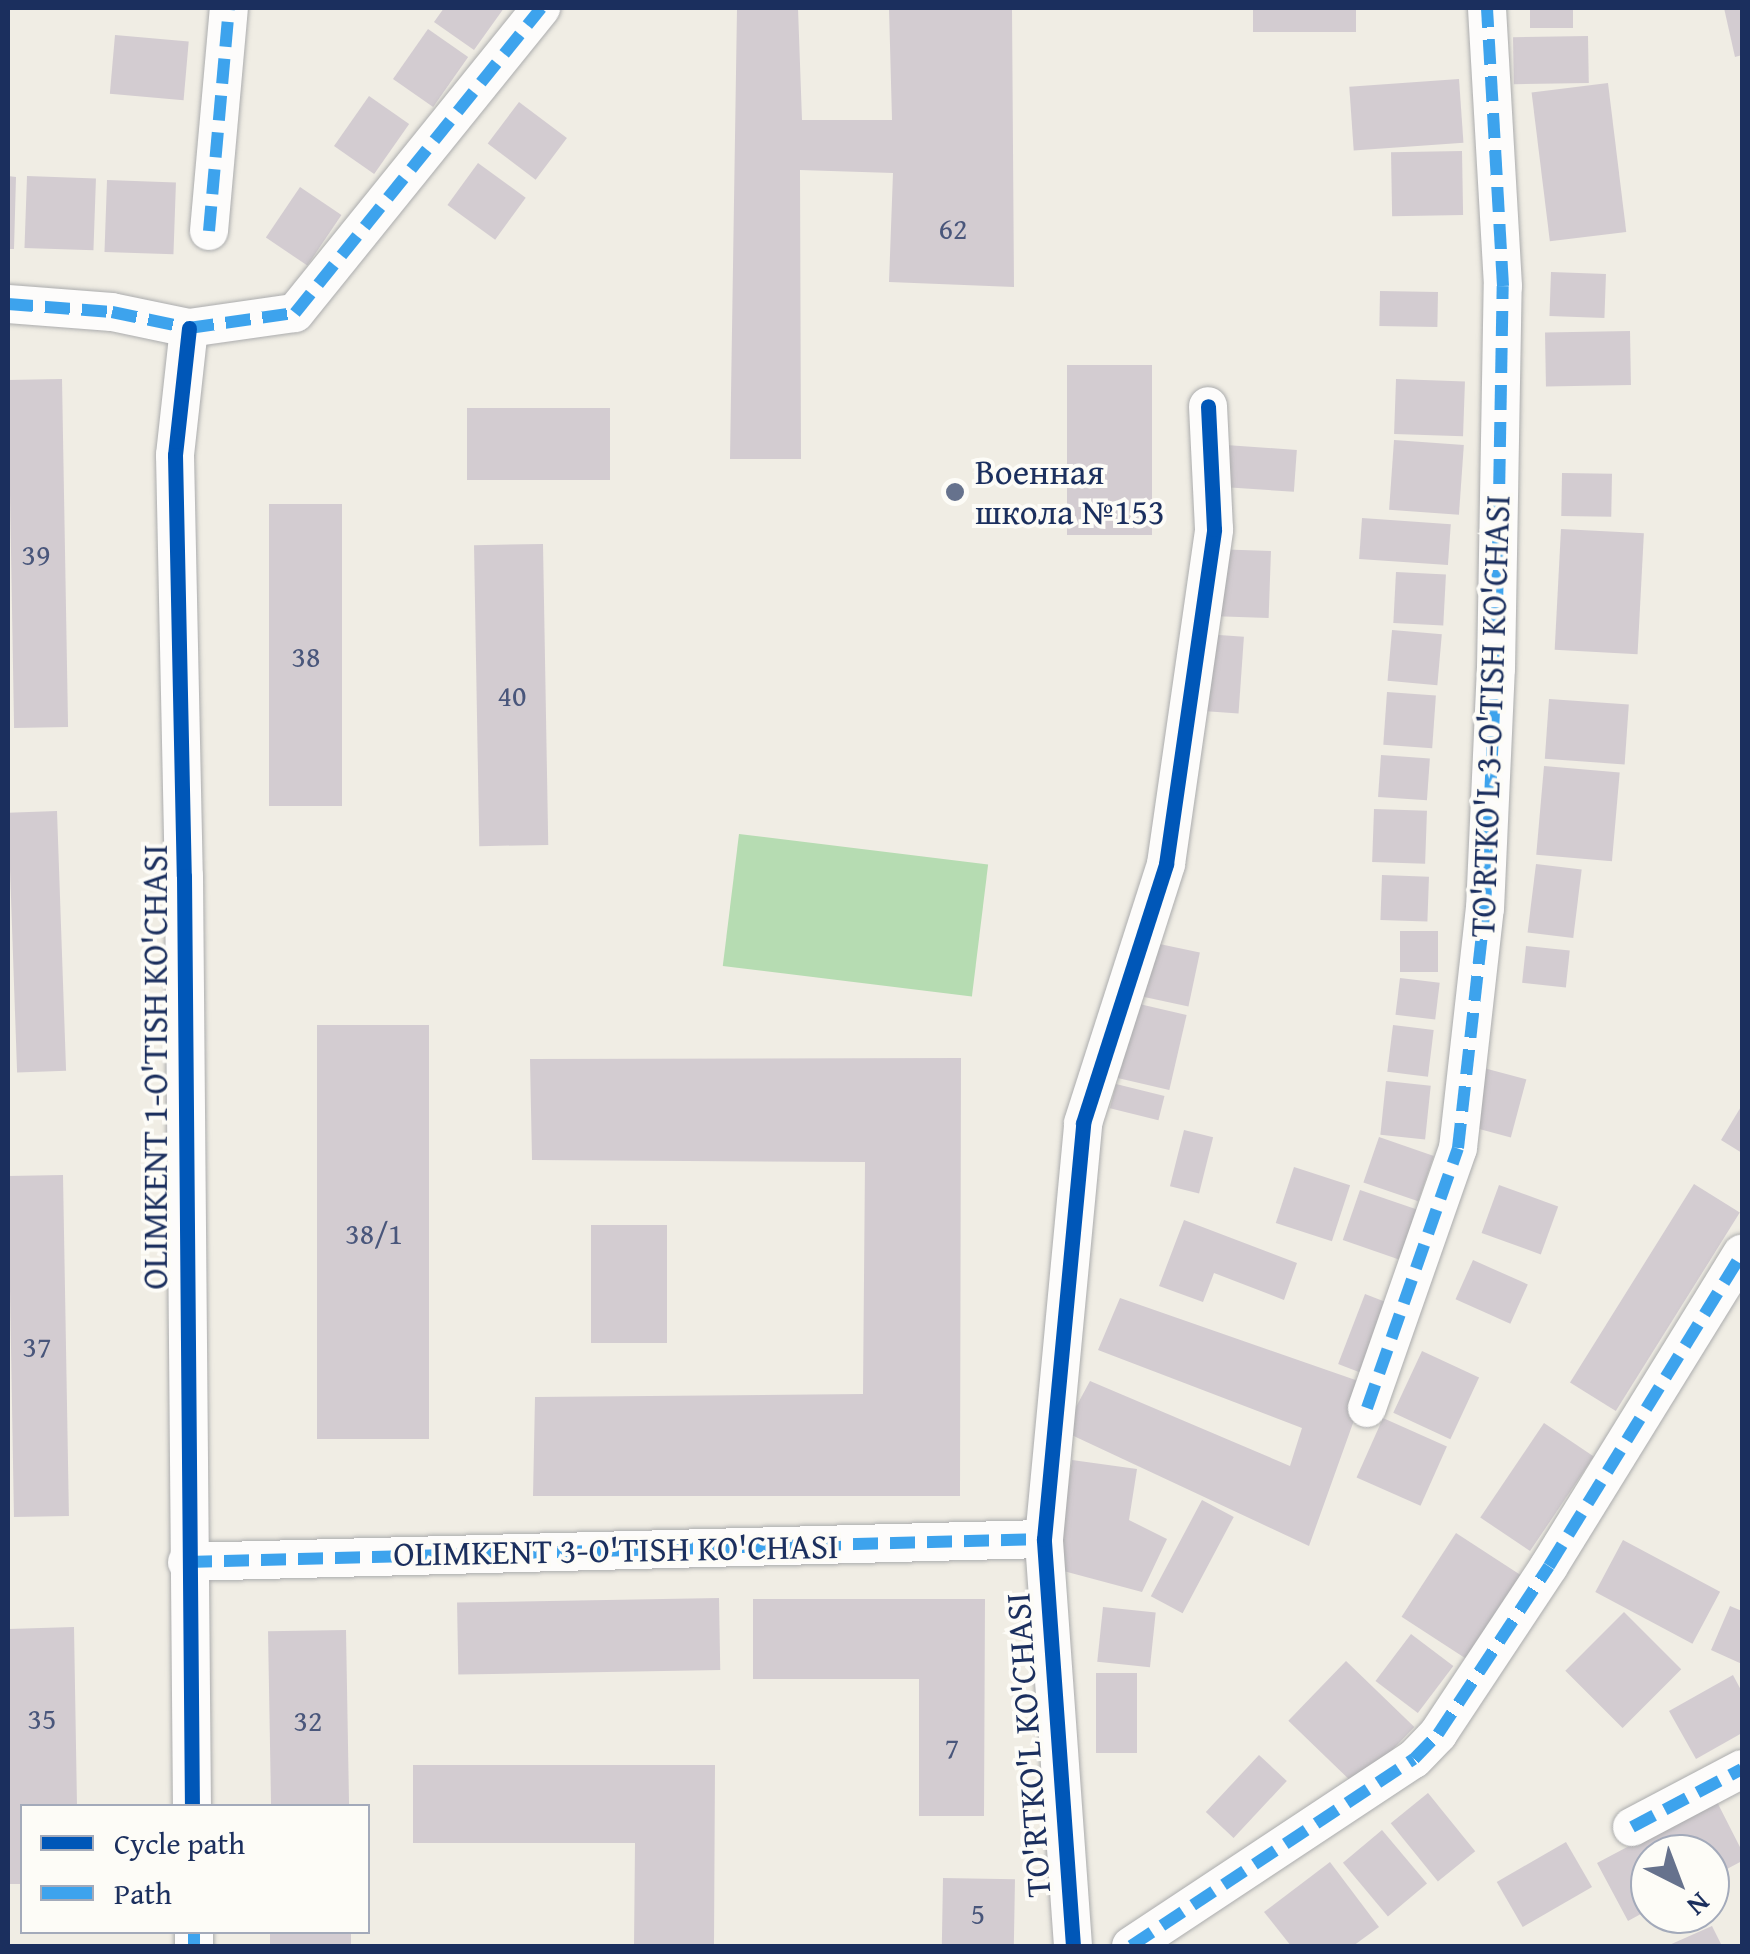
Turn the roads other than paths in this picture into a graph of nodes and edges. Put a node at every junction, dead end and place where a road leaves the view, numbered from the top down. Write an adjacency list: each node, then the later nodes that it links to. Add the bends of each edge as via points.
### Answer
1 (228, 8): 4 (street)
2 (540, 8): 6 (street, via 295,314)
3 (1487, 8): 9 (street, TO'RTKO'L 3-O'TISH KO'CHASI, via 1502,286 1485,909 1458,1148)
4 (209, 231)
5 (8, 304): 6 (street, via 112,312)
6 (189, 328): 11 (street, OLIMKENT 1-O'TISH KO'CHASI, via 175,455)
7 (1208, 406): 10 (street, TO'RTKO'L KO'CHASI, via 1214,528 1169,844 1083,1123)
8 (1742, 1254): 16 (street, via 1438,1734 1414,1759)
9 (1367, 1408)
10 (1044, 1539): 11 (street, OLIMKENT 3-O'TISH KO'CHASI); 15 (street, TO'RTKO'L KO'CHASI)
11 (188, 1562): 13 (street, OLIMKENT 1-O'TISH KO'CHASI)
12 (1742, 1770): 14 (street)
13 (192, 1804)
14 (1632, 1828)
15 (1073, 1946)
16 (1131, 1946)

